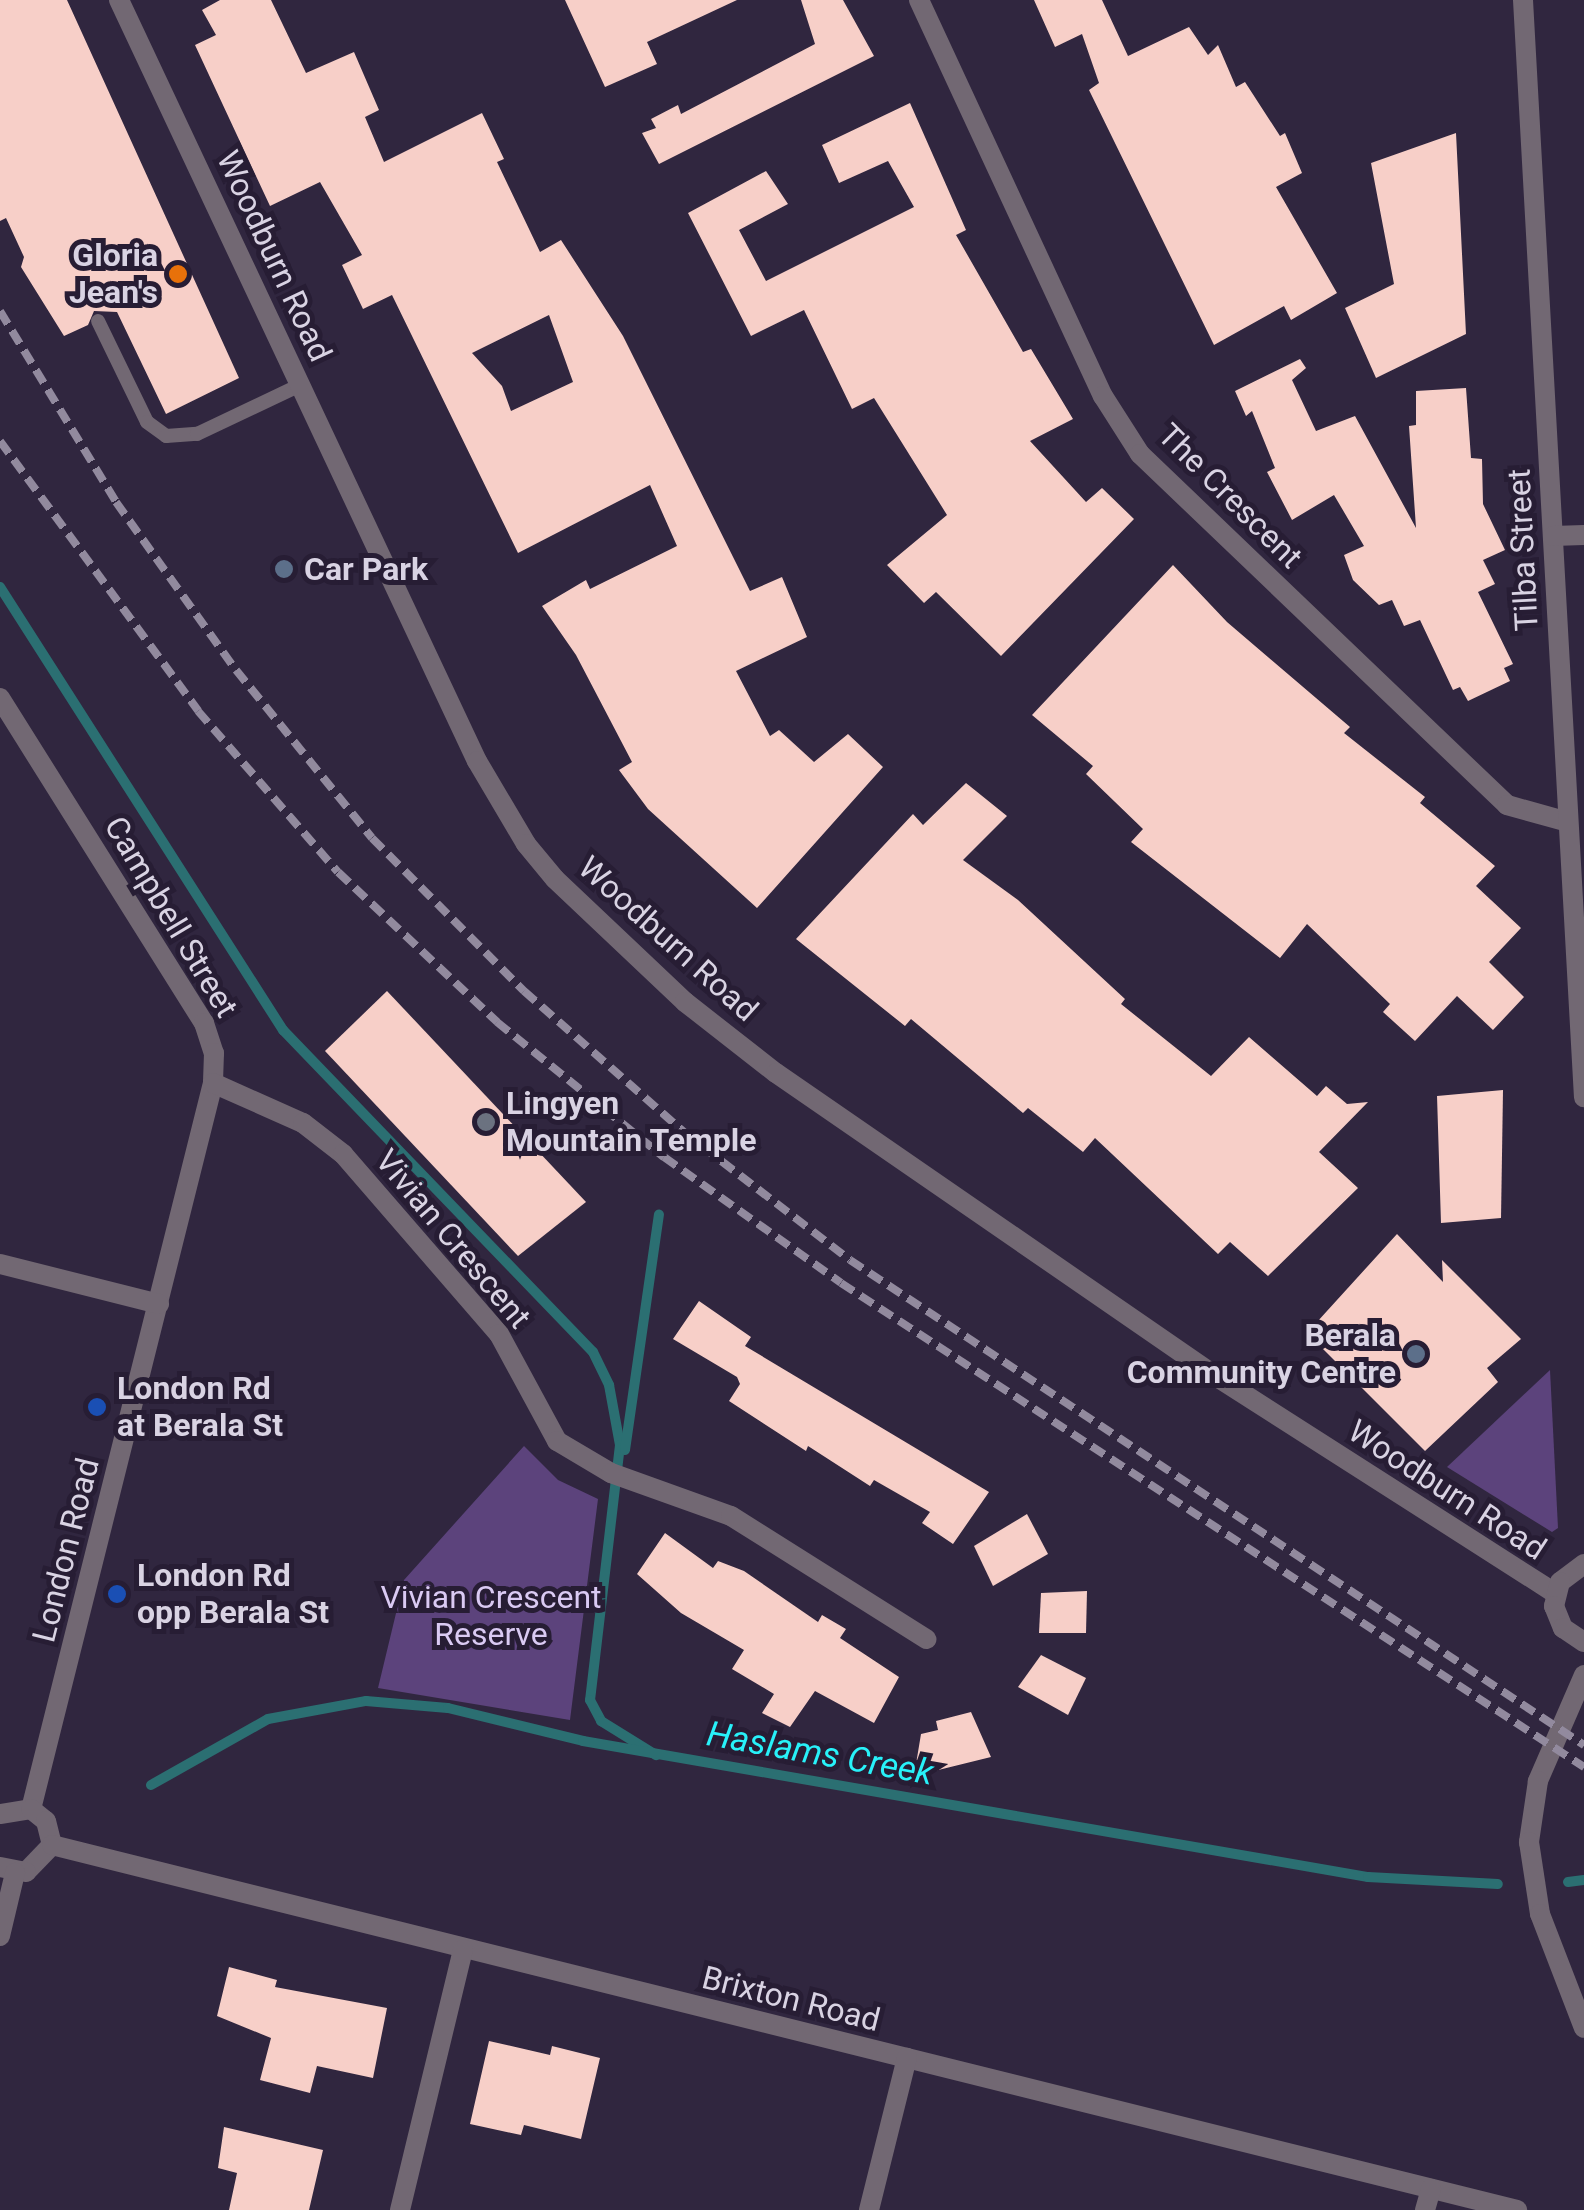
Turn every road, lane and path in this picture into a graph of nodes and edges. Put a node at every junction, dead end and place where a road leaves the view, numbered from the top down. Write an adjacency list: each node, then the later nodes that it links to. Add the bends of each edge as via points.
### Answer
1 (119, 0): 5 (street, Woodburn Road)
2 (919, 0): 9 (street, The Crescent, via 1104,396 1140,454 1507,805)
3 (1524, 0): 7 (street, Tilba Street)
4 (98, 321): 5 (lane, via 147,422 166,436 198,434)
5 (300, 384): 16 (street, Woodburn Road, via 502,806 594,917 776,1074 977,1216)
6 (1584, 535): 7 (street)
7 (1553, 536): 9 (street, Tilba Street)
8 (0, 698): 11 (street, Campbell Street, via 204,1023 214,1053)
9 (1568, 822): 10 (street, Tilba Street)
10 (1578, 899): 12 (street, Tilba Street)
11 (213, 1083): 14 (street, Campbell Street); 17 (street, Vivian Crescent, via 303,1123 343,1154 499,1334 557,1440 611,1473 731,1516)
12 (1584, 1097)
13 (0, 1264): 14 (street)
14 (159, 1304): 20 (street, London Road)
15 (1584, 1564): 16 (street, via 1568,1572)
16 (1555, 1594): 18 (street, via 1556,1618)
17 (926, 1639)
18 (1584, 1642)
19 (1584, 1674): 26 (street, via 1538,1782 1529,1842 1540,1914)
20 (31, 1809): 21 (street); 22 (street, via 46,1821)
21 (0, 1814)
22 (52, 1846): 23 (street, via 37,1868); 25 (street, Brixton Road)
23 (8, 1870): 24 (street)
24 (0, 1936)
25 (463, 1950): 27 (street, Brixton Road); 29 (street)
26 (1584, 2028)
27 (906, 2058): 28 (street, Brixton Road); 30 (street)
28 (1428, 2200): 31 (street, Brixton Road)
29 (400, 2210)
30 (869, 2210)
31 (1517, 2210)

